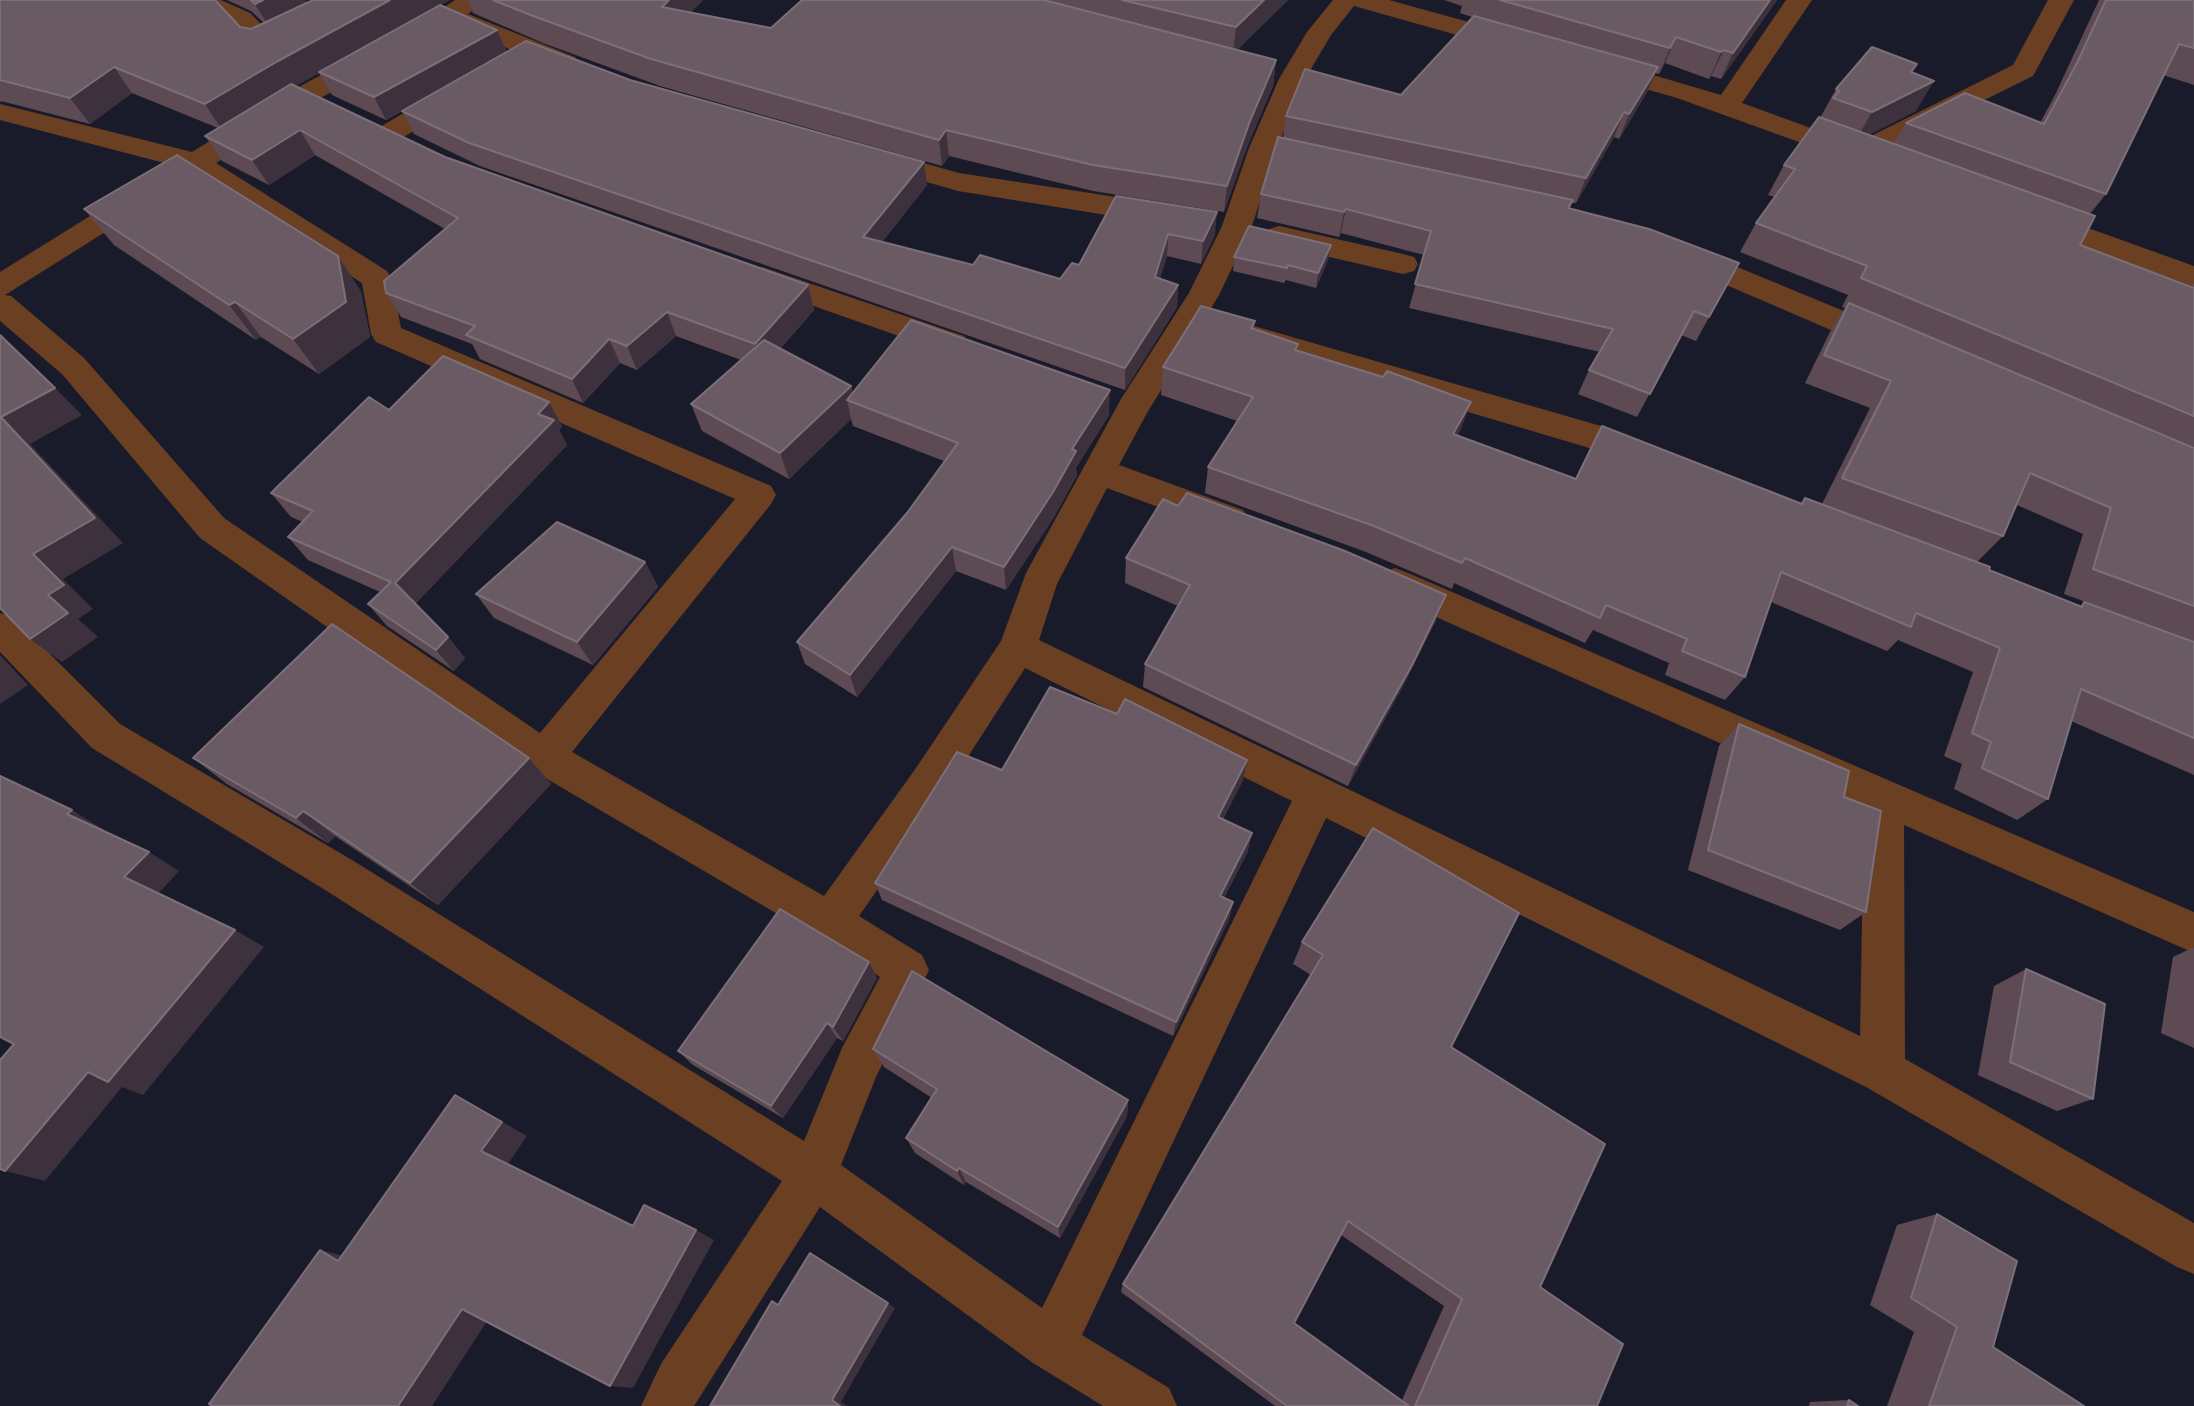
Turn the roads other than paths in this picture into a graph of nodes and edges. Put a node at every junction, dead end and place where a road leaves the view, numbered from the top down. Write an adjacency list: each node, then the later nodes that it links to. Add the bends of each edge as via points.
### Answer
1 (200, 0): 2 (street, via 241,18 267,45)
2 (355, 0)
3 (473, 0): 11 (street, via 437,22 521,58)
4 (1346, 0): 23 (street, via 1279,76 1277,151)
5 (1361, 0): 9 (street)
6 (1799, 0): 14 (street)
7 (2061, 0): 19 (street, via 2024,70)
8 (389, 49): 13 (street)
9 (1541, 51)
10 (1581, 62): 14 (street)
11 (584, 70)
12 (472, 86): 16 (street)
13 (305, 95): 16 (street); 20 (street)
14 (1726, 107): 19 (street)
15 (0, 113): 20 (street)
16 (364, 123): 17 (street)
17 (423, 151)
18 (851, 151): 23 (street, via 958,182)
19 (1857, 154): 21 (street)
20 (195, 162): 28 (street); 39 (street, via 376,278 387,334 760,495)
21 (1896, 168)
22 (2012, 211): 27 (street)
23 (1210, 221): 25 (street); 30 (street)
24 (1659, 244): 31 (street)
25 (1404, 264)
26 (736, 268): 32 (street)
27 (2194, 277)
28 (0, 286)
29 (0, 304): 39 (street, via 73,366 212,528)
30 (1191, 318): 33 (street, via 1596,437); 34 (street, via 1121,403)
31 (1914, 353)
32 (980, 354)
33 (1674, 466)
34 (1100, 472): 35 (street); 38 (street, via 1039,583)
35 (1264, 532)
36 (1365, 569): 41 (street)
37 (0, 628): 45 (street, via 106,736 337,874)
38 (1018, 647): 40 (street); 42 (street)
39 (544, 757): 42 (street)
40 (1317, 793): 44 (street); 47 (street)
41 (1885, 798): 43 (street); 44 (street)
42 (830, 922): 45 (street, via 907,970 858,1064)
43 (2194, 933)
44 (1882, 1071): 46 (street)
45 (814, 1174): 47 (street); 48 (street)
46 (2194, 1250)
47 (1051, 1345): 49 (street)
48 (667, 1406)
49 (1151, 1406)

